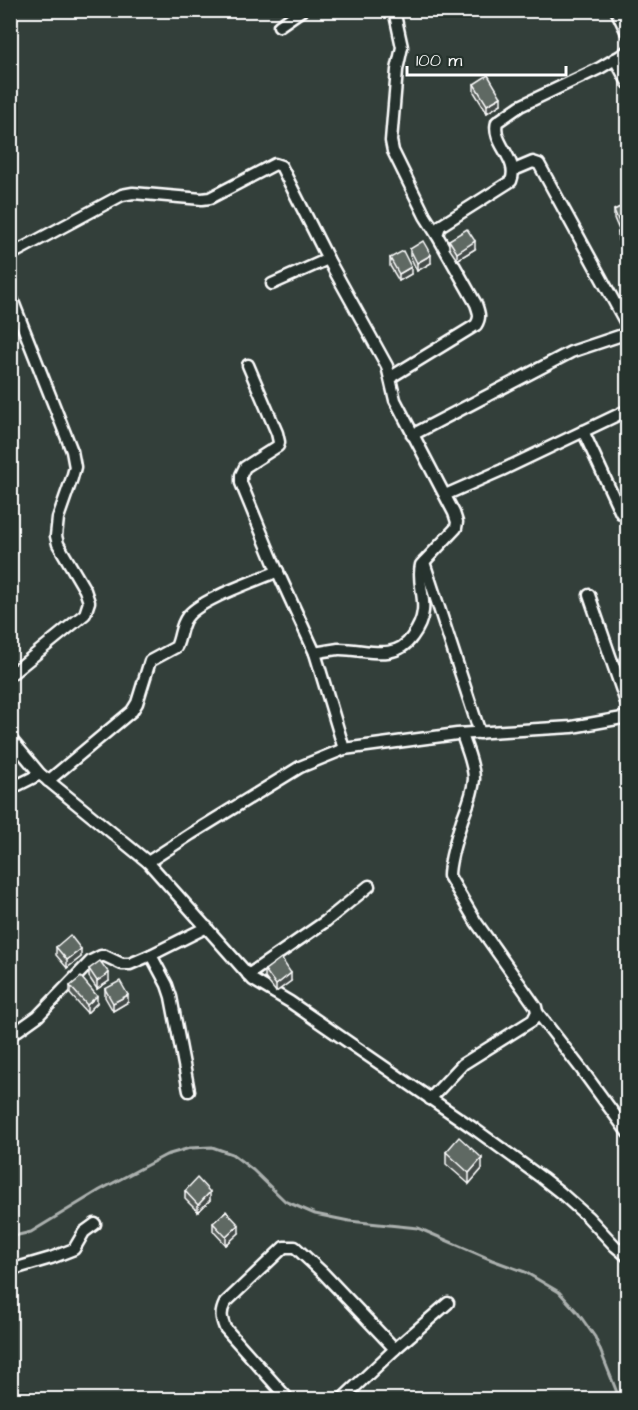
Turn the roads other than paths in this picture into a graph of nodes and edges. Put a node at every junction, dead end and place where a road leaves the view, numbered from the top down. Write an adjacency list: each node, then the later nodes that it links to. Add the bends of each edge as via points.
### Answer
1 (302, 10): 4 (street)
2 (394, 10): 10 (street, via 402,47 391,141)
3 (616, 10): 5 (street)
4 (279, 26)
5 (627, 35)
6 (627, 50): 7 (street)
7 (615, 59): 8 (street); 9 (street, via 520,106 497,122 496,131)
8 (627, 83)
9 (513, 170): 10 (street, via 509,184 440,226); 15 (street, via 533,162 540,164)
10 (437, 235): 18 (street, via 476,304 479,320)
11 (10, 255): 12 (street, via 122,195 210,198 275,164 281,166)
12 (328, 259): 13 (street); 18 (street)
13 (272, 284)
14 (10, 294): 28 (street, via 72,451 75,467 58,518 57,536 89,602 85,614)
15 (627, 327)
16 (627, 333): 21 (street, via 571,352)
17 (248, 365): 25 (street, via 279,442 245,467 241,483)
18 (390, 376): 21 (street, via 395,399)
19 (627, 410): 20 (street)
20 (583, 431): 22 (street); 23 (street)
21 (412, 435): 22 (street)
22 (445, 495): 24 (street, via 456,528)
23 (621, 513)
24 (424, 562): 27 (street, via 420,571 423,614 418,628 401,648 374,653 340,649); 31 (street)
25 (278, 572): 27 (street); 35 (street, via 193,610 185,618 176,647 150,661 132,711)
26 (590, 595): 29 (street)
27 (315, 652): 34 (street)
28 (10, 675)
29 (627, 708)
30 (627, 717): 31 (street, via 572,727)
31 (480, 733): 32 (street)
32 (462, 734): 34 (street); 42 (street, via 474,782 449,876)
33 (10, 738): 35 (street)
34 (344, 749): 37 (street, via 300,767)
35 (44, 778): 36 (street); 37 (street)
36 (10, 789)
37 (148, 862): 39 (street)
38 (369, 886): 41 (street)
39 (207, 927): 40 (street); 41 (street)
40 (151, 955): 43 (street, via 130,964 101,956 38,1016); 44 (street, via 171,997)
41 (248, 975): 45 (street)
42 (537, 1012): 45 (street, via 533,1020 463,1064); 46 (street)
43 (10, 1036)
44 (189, 1091)
45 (430, 1099): 48 (street, via 561,1193)
46 (627, 1132)
47 (95, 1224): 49 (street, via 84,1232 74,1249)
48 (627, 1256)
49 (10, 1270)
50 (448, 1303): 51 (street)
51 (395, 1349): 52 (street, via 295,1247 284,1247 225,1304 221,1316 225,1328); 53 (street)
52 (289, 1400)
53 (341, 1400)

